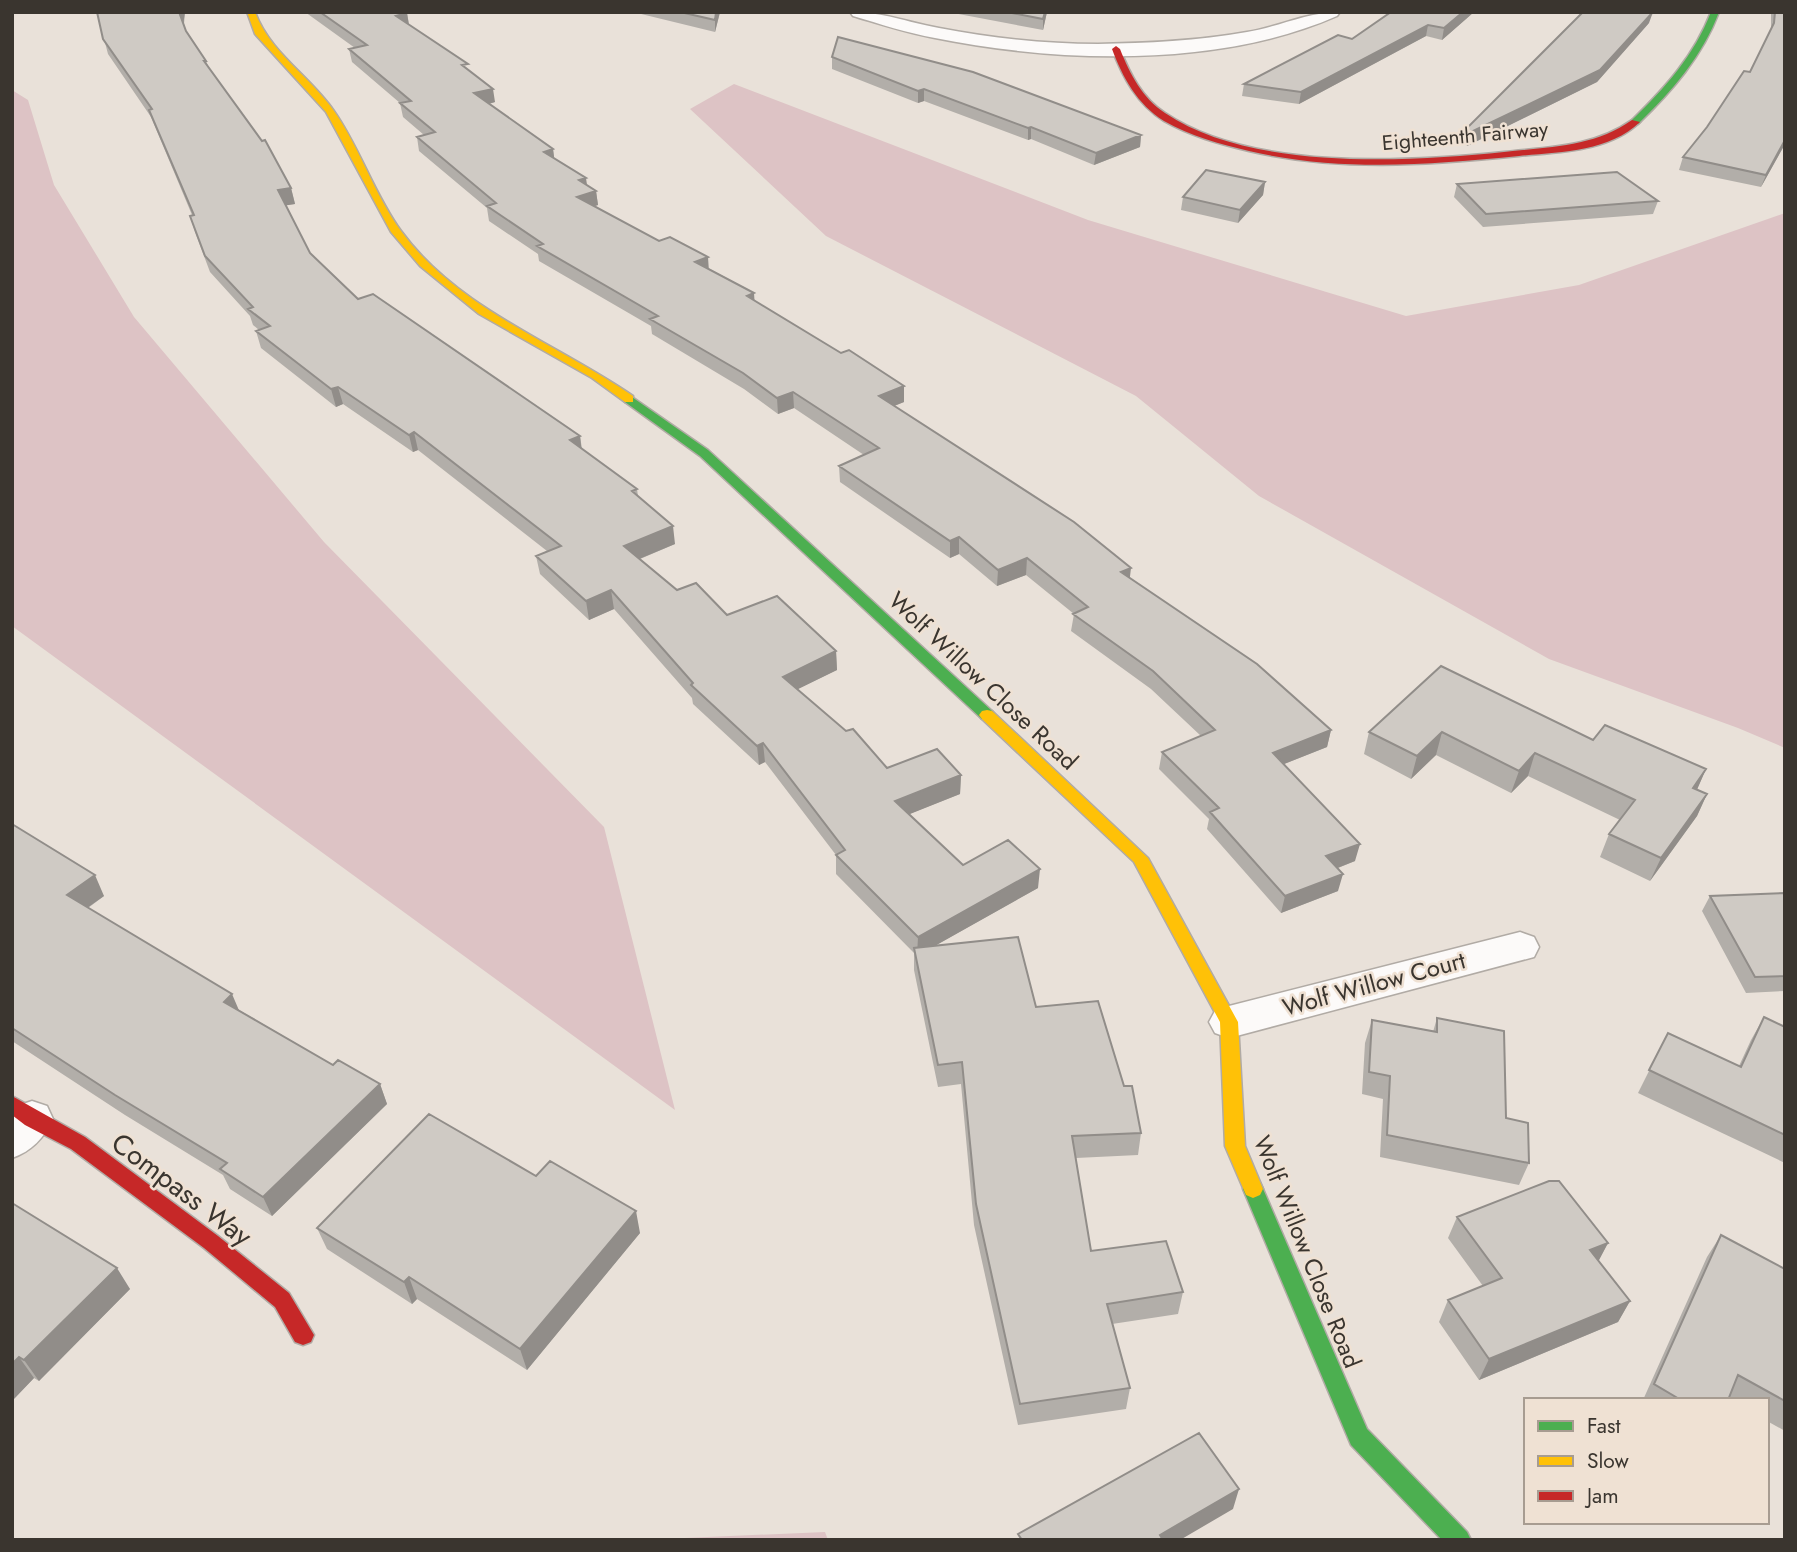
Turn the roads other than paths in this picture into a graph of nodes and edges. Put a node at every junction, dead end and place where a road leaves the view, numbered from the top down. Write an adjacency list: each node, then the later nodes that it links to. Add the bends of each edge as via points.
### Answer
1 (251, 12): 7 (street, Wolf Willow Close Road, via 258,32 330,111 396,232 424,264 483,312 596,376 704,453 1140,858)
2 (859, 12): 5 (street, via 934,33 980,40)
3 (1331, 12): 5 (street, via 1236,41)
4 (1715, 12): 5 (street, Eighteenth Fairway, via 1701,49 1627,129 1582,146 1427,164 1314,162 1207,137 1152,108 1128,80)
5 (1116, 49)
6 (1520, 947): 7 (street, Wolf Willow Court)
7 (1229, 1022): 10 (street, Wolf Willow Close Road, via 1236,1146 1359,1437)
8 (19, 1121): 9 (street, Compass Way, via 78,1143 211,1242 282,1300)
9 (303, 1335)
10 (1460, 1540)

